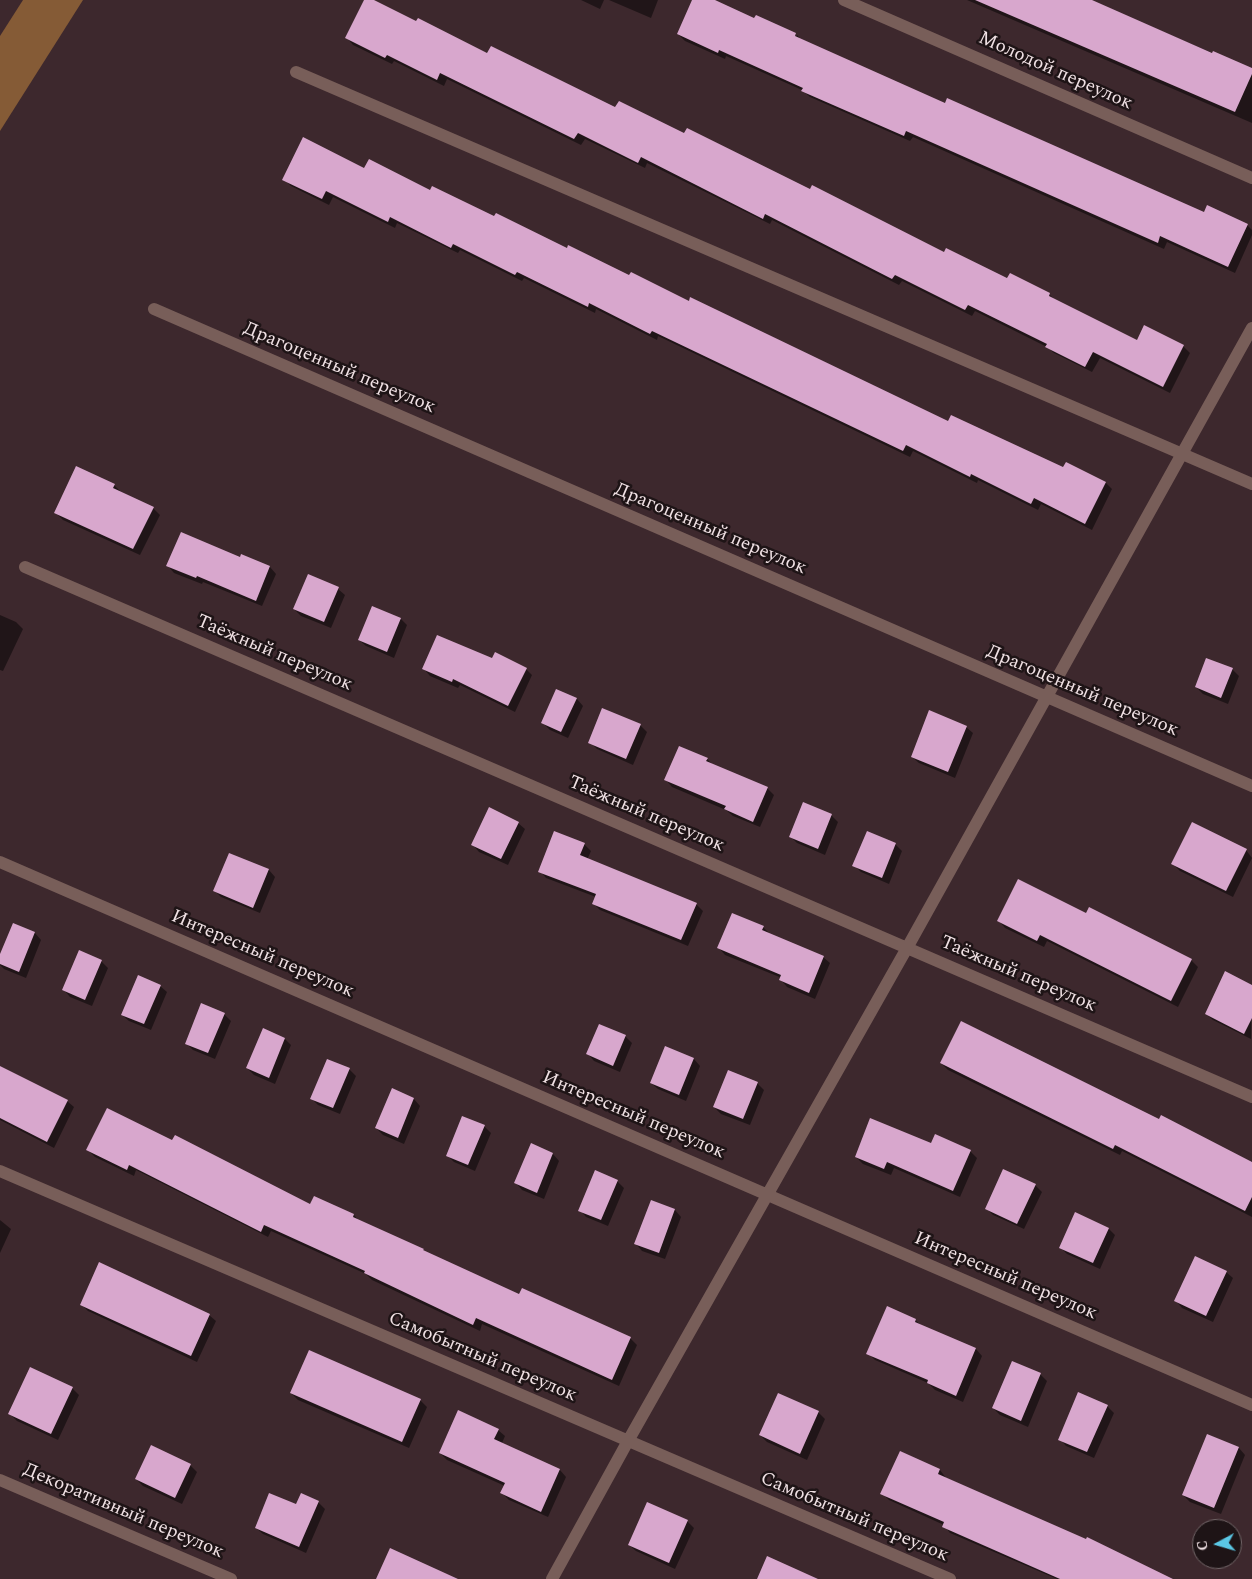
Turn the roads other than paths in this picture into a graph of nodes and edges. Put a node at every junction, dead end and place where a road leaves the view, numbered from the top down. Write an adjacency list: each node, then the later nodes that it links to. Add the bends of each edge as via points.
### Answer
1 (844, 0): 3 (street, Молодой переулок)
2 (296, 72): 6 (street)
3 (1252, 178)
4 (154, 309): 9 (street, Драгоценный переулок)
5 (1252, 328): 6 (street)
6 (1181, 453): 7 (street); 9 (street)
7 (1252, 484)
8 (25, 567): 12 (street, Таёжный переулок)
9 (1046, 697): 10 (street, Драгоценный переулок); 12 (street)
10 (1252, 786)
11 (0, 862): 15 (street, Интересный переулок)
12 (907, 948): 13 (street, Таёжный переулок); 15 (street)
13 (1252, 1096)
14 (0, 1172): 17 (street, Самобытный переулок)
15 (766, 1194): 16 (street, Интересный переулок); 17 (street)
16 (1252, 1405)
17 (628, 1441): 20 (street); 21 (street, Самобытный переулок)
18 (0, 1480): 19 (street, Декоративный переулок)
19 (231, 1579)
20 (552, 1579)
21 (950, 1579)

